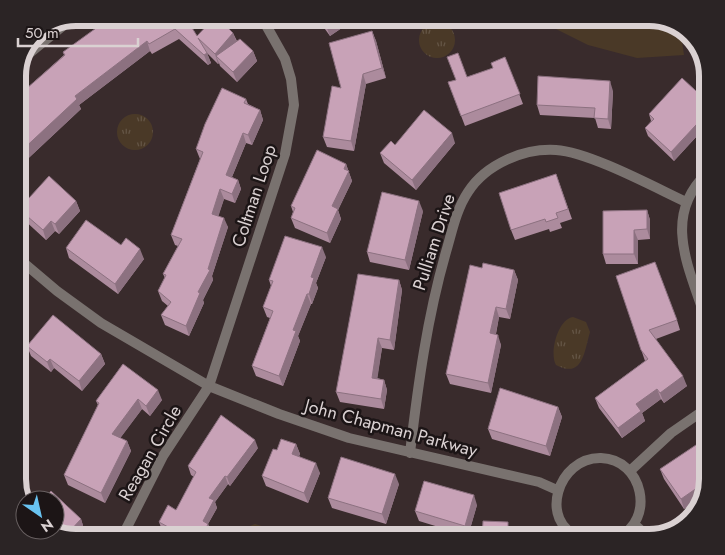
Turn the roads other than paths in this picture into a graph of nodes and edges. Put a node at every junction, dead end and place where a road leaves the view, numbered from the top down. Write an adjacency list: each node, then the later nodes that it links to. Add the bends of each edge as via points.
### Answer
1 (266, 26): 8 (street, Coltman Loop, via 285,59 291,79 294,105 291,129)
2 (56, 31): 3 (street)
3 (35, 48)
4 (699, 180): 5 (street)
5 (686, 202): 7 (street, via 681,222 683,244); 10 (street, Pulliam Drive, via 580,155 557,150 532,151 516,156 486,173 468,191 456,215 432,300)
6 (26, 265): 8 (street, John Chapman Parkway, via 101,323)
7 (699, 295)
8 (209, 386): 10 (street, John Chapman Parkway, via 349,438); 14 (street, Reagan Circle, via 163,456)
9 (699, 414): 11 (street, via 671,432)
10 (410, 453): 12 (street, John Chapman Parkway, via 539,482)
11 (630, 471): 12 (street, via 618,462 602,458 587,460 571,468); 13 (street, via 640,492 639,514)
12 (557, 490): 15 (street, via 558,512)
13 (634, 524): 16 (street); 17 (street)
14 (126, 529)
15 (568, 529)
16 (628, 529)
17 (639, 529)

